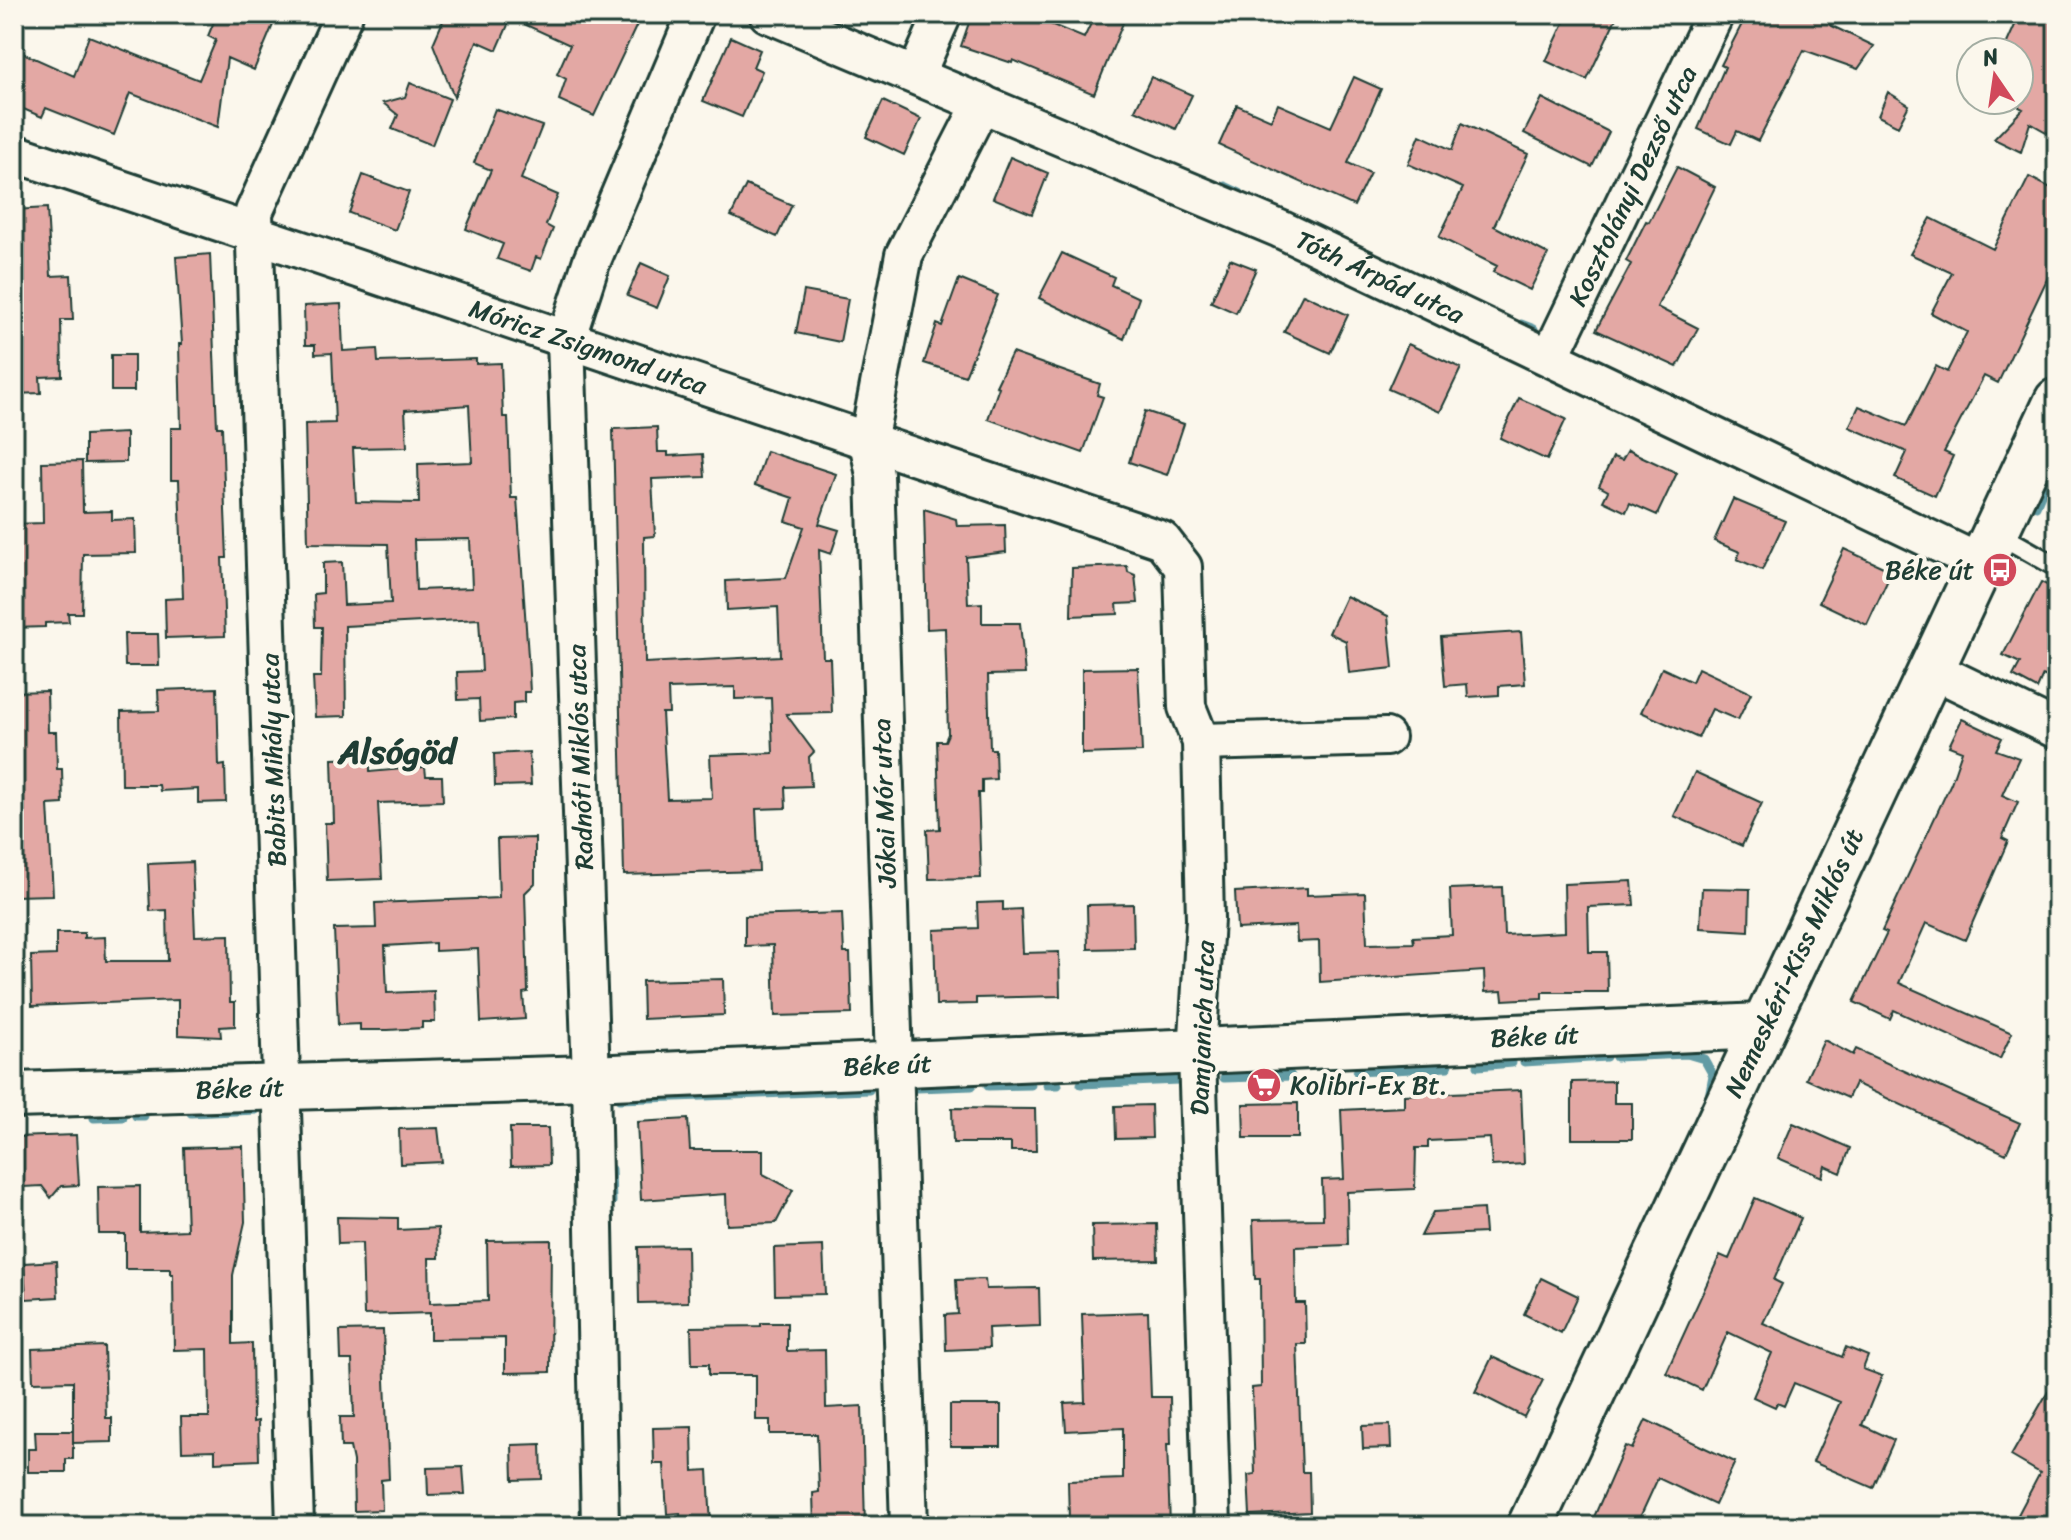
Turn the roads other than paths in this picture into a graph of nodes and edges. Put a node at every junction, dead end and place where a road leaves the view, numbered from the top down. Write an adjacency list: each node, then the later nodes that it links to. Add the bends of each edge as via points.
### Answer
1 (344, 14): 9 (street, Babits Mihály utca, via 254,212)
2 (696, 14): 10 (street, Radnóti Miklós utca, via 591,263)
3 (768, 14): 6 (street, Tóth Árpád utca)
4 (943, 14): 6 (street)
5 (1715, 14): 11 (street, Kosztolányi Dezső utca)
6 (916, 75): 7 (street, Tóth Árpád utca)
7 (982, 103): 11 (street, Tóth Árpád utca, via 1280,229); 13 (street, Jókai Mór utca, via 904,255)
8 (14, 153): 9 (street, Móricz Zsigmond utca)
9 (256, 235): 10 (street, Móricz Zsigmond utca); 25 (street, Babits Mihály utca)
10 (566, 340): 13 (street, Móricz Zsigmond utca); 24 (street, Radnóti Miklós utca)
11 (1550, 357): 15 (street, Tóth Árpád utca)
12 (2057, 401): 15 (street, Nemeskéri-Kiss Miklós út)
13 (868, 442): 14 (street, Móricz Zsigmond utca); 23 (street, Jókai Mór utca, via 875,475)
14 (1162, 540): 20 (street, Damjanich utca, via 1183,567 1187,707)
15 (1987, 548): 16 (lane); 17 (street, Nemeskéri-Kiss Miklós út)
16 (2057, 567)
17 (1933, 670): 18 (street); 21 (street, Nemeskéri-Kiss Miklós út)
18 (2057, 730)
19 (1386, 737): 20 (street)
20 (1201, 742): 22 (street, Damjanich utca, via 1205,919)
21 (1762, 1026): 22 (street, Béke út); 31 (street, Nemeskéri-Kiss Miklós út)
22 (1197, 1054): 23 (street, Béke út); 30 (street, Damjanich utca)
23 (892, 1065): 24 (street, Béke út); 29 (street, Jókai Mór utca)
24 (591, 1078): 25 (street, Béke út); 28 (street, Radnóti Miklós utca)
25 (283, 1087): 26 (street, Béke út); 27 (street, Babits Mihály utca)
26 (14, 1095)
27 (295, 1526)
28 (600, 1526)
29 (909, 1526)
30 (1212, 1526)
31 (1530, 1526)

